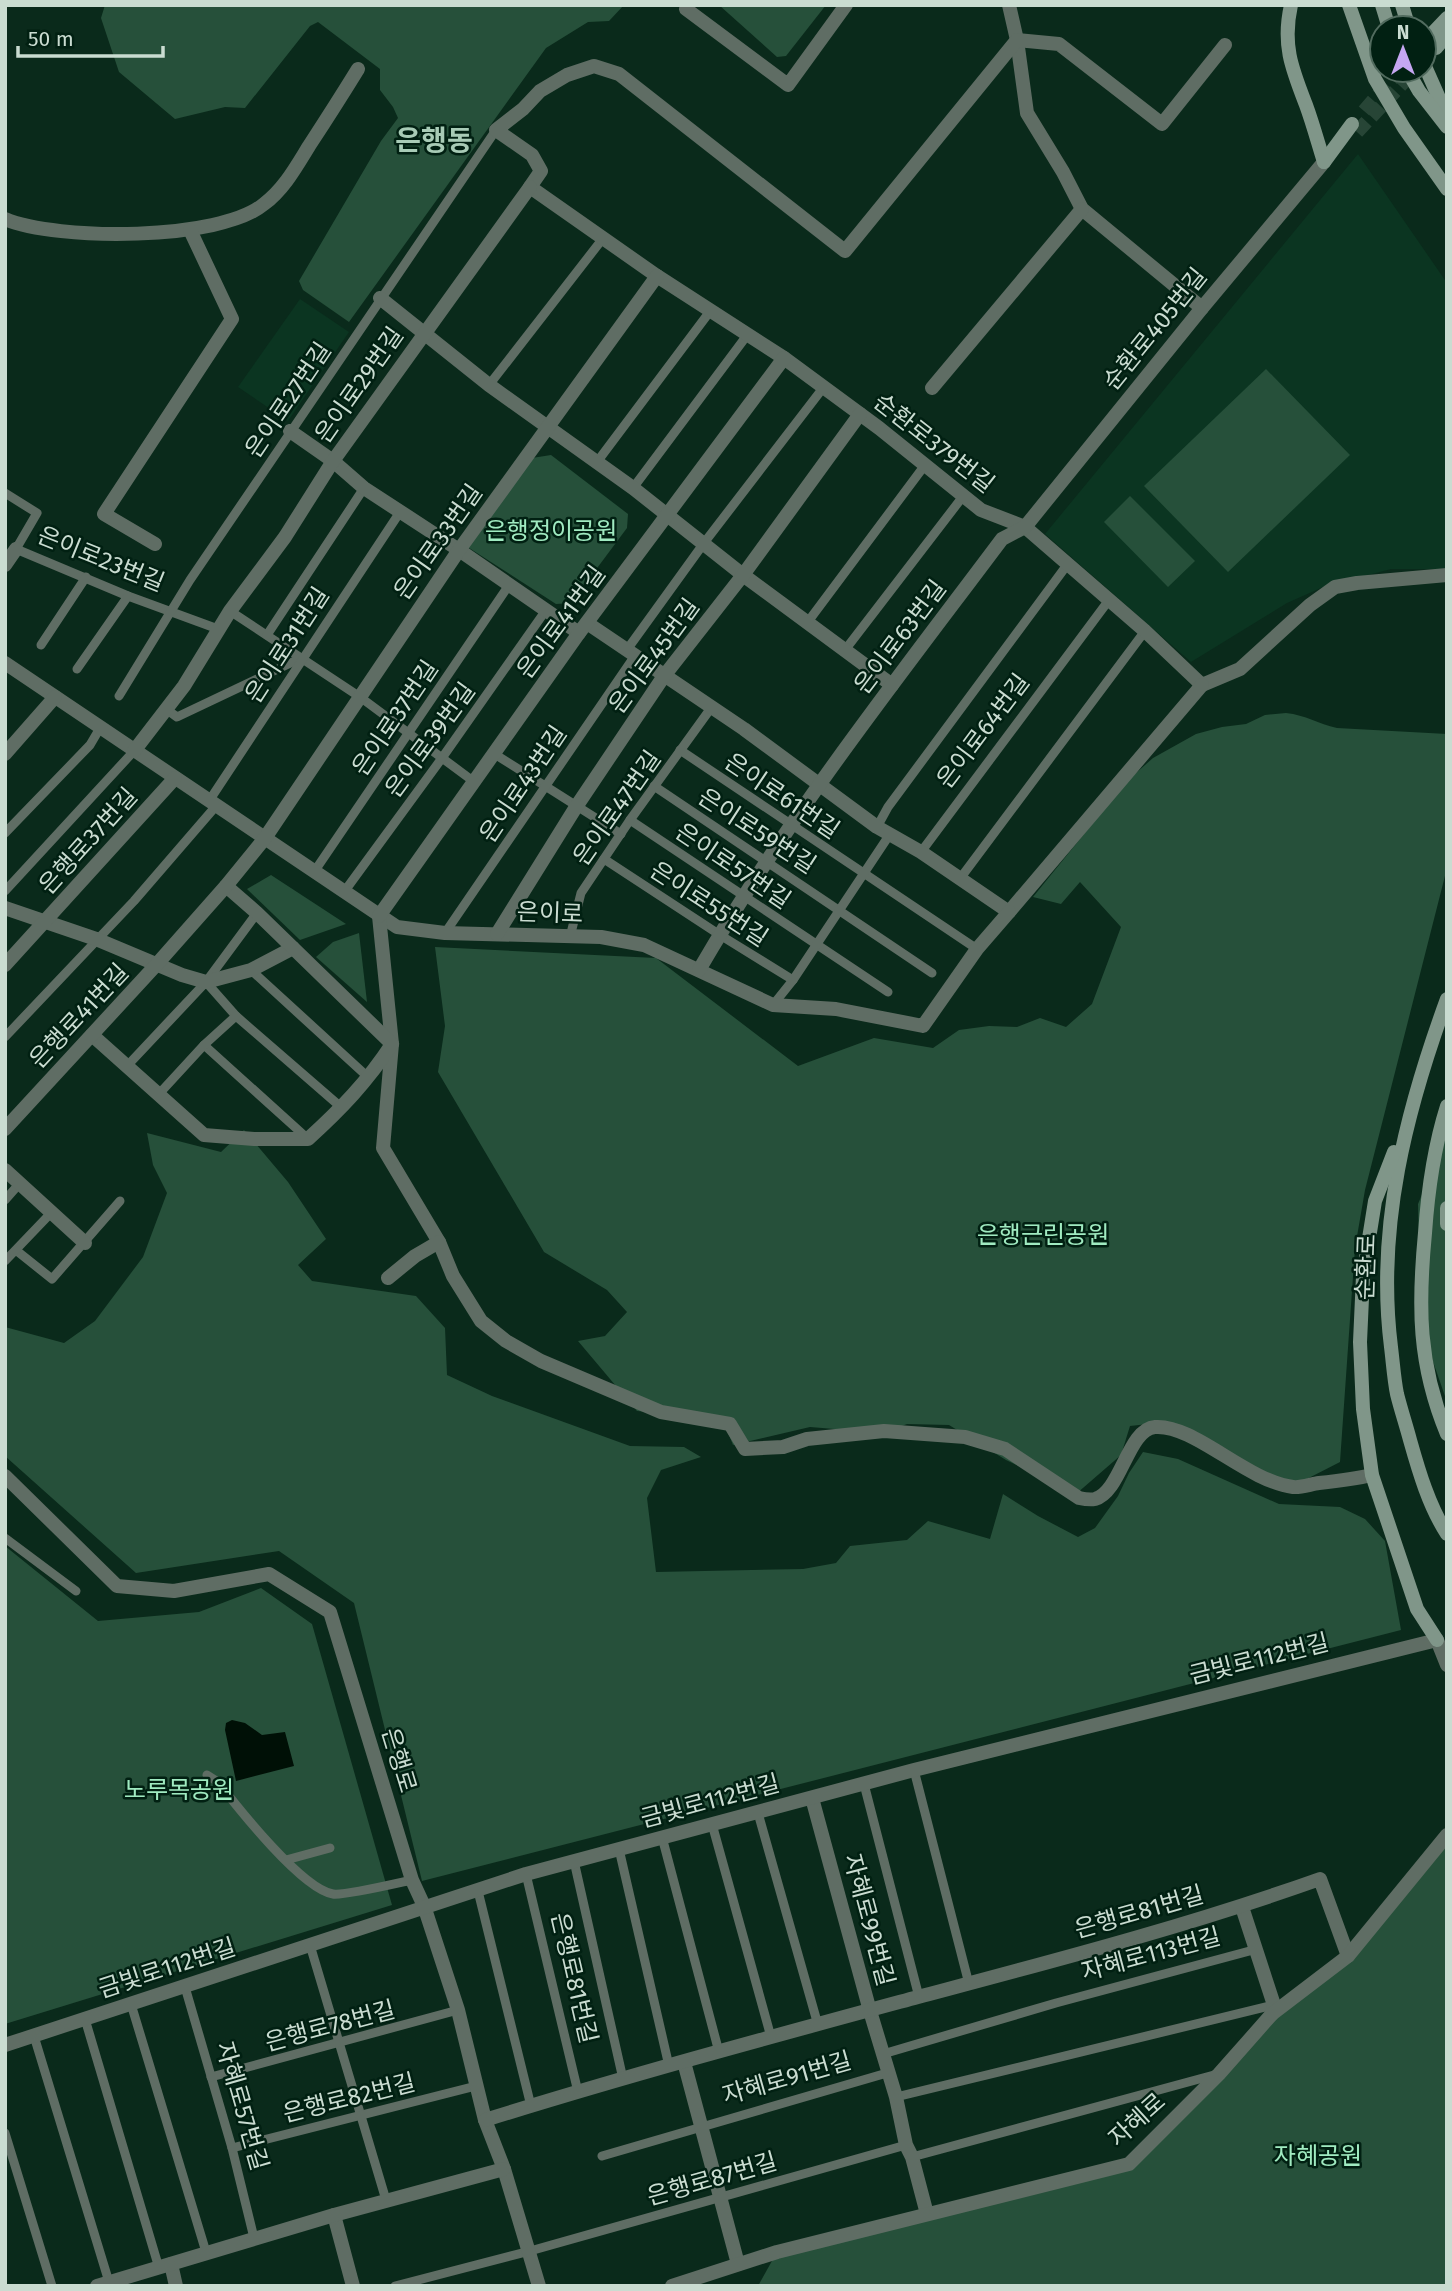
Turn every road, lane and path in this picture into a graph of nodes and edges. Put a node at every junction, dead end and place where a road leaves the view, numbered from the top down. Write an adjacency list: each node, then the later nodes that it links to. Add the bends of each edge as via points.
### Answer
1 (846, 5): 5 (street, via 788,85)
2 (1009, 5): 8 (street)
3 (1291, 5): 17 (main road, via 1287,47)
4 (1349, 5): 19 (main road, via 1375,79)
5 (686, 9)
6 (1447, 18): 7 (main road, via 1432,43)
7 (1447, 35)
8 (1017, 40): 9 (street, via 1059,44 1162,124); 16 (street, via 845,251 619,74 594,66 567,75 540,90); 20 (street, via 1027,113)
9 (1224, 45)
10 (358, 69): 22 (street, via 283,187 262,206 222,224)
11 (1415, 84): 14 (main road)
12 (1433, 84): 13 (main road)
13 (1447, 116)
14 (1447, 127)
15 (1354, 128): 17 (main road)
16 (496, 130): 18 (street, via 533,155 541,171); 25 (lane, 은이로27번길)
17 (1324, 162): 26 (street, 순환로405번길)
18 (530, 187): 23 (street, 순환로379번길); 28 (street, 은이로29번길)
19 (1447, 189)
20 (1083, 209): 26 (street); 33 (street)
21 (5, 219): 22 (street, via 60,231)
22 (190, 230): 48 (street, via 232,318 104,514)
23 (604, 237): 24 (street, 순환로379번길); 31 (lane)
24 (657, 276): 27 (street, 순환로379번길); 35 (street, 은이로33번길)
25 (380, 298): 28 (street); 36 (lane, 은이로27번길)
26 (1202, 308): 46 (street, 순환로405번길)
27 (711, 310): 29 (street, 순환로379번길); 38 (lane)
28 (425, 331): 31 (street); 37 (street, 은이로29번길)
29 (748, 334): 30 (street, 순환로379번길); 41 (lane)
30 (783, 358): 32 (street, 순환로379번길); 45 (street, 은이로41번길)
31 (489, 384): 35 (street)
32 (823, 388): 34 (street, 순환로379번길); 47 (lane, 은이로43번길)
33 (932, 388)
34 (860, 414): 39 (street, 순환로379번길); 53 (street, 은이로45번길)
35 (548, 425): 38 (street); 50 (street, 은이로33번길)
36 (290, 430): 37 (street); 60 (lane, 은이로27번길)
37 (333, 461): 40 (street); 61 (street, 은이로29번길)
38 (597, 462): 41 (street)
39 (925, 465): 43 (street, 순환로379번길); 62 (lane)
40 (363, 488): 44 (street); 66 (lane)
41 (633, 488): 45 (street)
42 (5, 493): 49 (lane, 은이로23번길, via 37,513)
43 (964, 495): 46 (street, 순환로379번길, via 981,510); 68 (lane, 은이로63번길)
44 (400, 512): 50 (street); 70 (lane, 은이로31번길)
45 (668, 516): 47 (street); 63 (street, 은이로41번길)
46 (1024, 527): 52 (street, 순환로379번길); 74 (street, 은이로63번길, via 1002,539)
47 (704, 543): 53 (street); 69 (lane, 은이로43번길)
48 (155, 544)
49 (16, 549): 51 (street, 은이로23번길); 55 (lane, 은이로23번길)
50 (459, 550): 56 (street); 78 (street, 은이로33번길)
51 (5, 565)
52 (1067, 565): 58 (street, 순환로379번길); 97 (lane, via 888,807)
53 (743, 575): 62 (street); 73 (street, 은이로45번길)
54 (1447, 575): 75 (street, via 1335,587 1310,604 1240,670)
55 (86, 578): 57 (lane, 은이로23번길); 67 (lane)
56 (509, 585): 59 (street); 82 (lane, 은이로37번길)
57 (128, 596): 60 (lane, 은이로23번길); 72 (lane)
58 (1109, 600): 65 (street, 순환로379번길); 101 (lane, 은이로64번길)
59 (545, 610): 63 (street); 87 (lane, 은이로39번길)
60 (169, 611): 64 (lane, 은이로23번길); 76 (lane, 은이로27번길)
61 (230, 611): 64 (street, 은이로29번길); 66 (lane)
62 (807, 623): 68 (street)
63 (583, 628): 69 (street); 85 (street, 은이로41번길)
64 (218, 629): 80 (street, 은이로29번길)
65 (1144, 631): 75 (street, 순환로379번길); 106 (lane)
66 (267, 635): 70 (lane)
67 (41, 645)
68 (845, 650): 74 (street)
69 (630, 654): 73 (street); 92 (lane, 은이로43번길)
70 (302, 658): 78 (lane); 80 (lane, via 177,717); 93 (lane, 은이로31번길)
71 (5, 663): 77 (street, 은이로)
72 (77, 669)
73 (664, 676): 79 (street); 94 (street, 은이로45번길)
74 (892, 685): 90 (street, 은이로63번길)
75 (1202, 685): 113 (street)
76 (119, 696)
77 (55, 697): 81 (street, 은이로); 86 (street)
78 (360, 697): 82 (lane); 100 (street, 은이로33번길)
79 (711, 708): 83 (lane, 은이로47번길); 90 (street)
80 (166, 709): 84 (street, 은이로29번길)
81 (100, 728): 84 (street, 은이로); 98 (lane, via 90,745)
82 (409, 732): 87 (lane); 104 (lane, 은이로37번길)
83 (680, 750): 91 (lane, 은이로47번길); 96 (lane, 은이로61번길)
84 (134, 751): 88 (street, 은이로); 108 (lane)
85 (493, 753): 89 (street, 은이로41번길); 92 (lane)
86 (5, 754)
87 (442, 758): 89 (lane); 109 (lane, 은이로39번길)
88 (175, 778): 93 (street, 은이로); 116 (street, 은행로37번길)
89 (473, 781): 115 (street, 은이로41번길)
90 (820, 783): 96 (street, 은이로63번길); 97 (street)
91 (654, 786): 95 (lane, 은이로47번길); 103 (lane, 은이로59번길)
92 (544, 787): 94 (lane); 117 (lane, 은이로43번길)
93 (212, 803): 100 (street, 은이로); 121 (lane, via 134,901)
94 (576, 807): 99 (lane); 118 (street, 은이로45번길)
95 (630, 820): 99 (lane, 은이로47번길); 110 (lane, 은이로57번길)
96 (792, 826): 103 (street, 은이로63번길); 105 (lane, 은이로61번길)
97 (884, 830): 101 (street); 105 (lane)
98 (5, 832)
99 (621, 834): 102 (lane, 은이로47번길)
100 (265, 838): 104 (street, 은이로); 107 (street)
101 (921, 852): 106 (street)
102 (604, 859): 119 (lane, 은이로55번길); 120 (lane, 은이로47번길, via 581,893)
103 (768, 861): 110 (street, 은이로63번길); 112 (lane, 은이로59번길)
104 (314, 872): 109 (street, 은이로)
105 (862, 874): 112 (lane); 124 (lane, 은이로61번길)
106 (959, 880): 113 (street)
107 (226, 886): 114 (street); 125 (street)
108 (5, 891)
109 (344, 892): 115 (street, 은이로)
110 (745, 897): 119 (street, 은이로63번길); 122 (lane, 은이로57번길)
111 (5, 908): 116 (street)
112 (839, 908): 122 (lane); 129 (lane, 은이로59번길)
113 (1009, 912): 124 (street)
114 (257, 913): 123 (street); 131 (lane)
115 (379, 916): 117 (street, 은이로, via 397,928); 138 (street)
116 (44, 923): 121 (street); 126 (street, 은행로37번길)
117 (445, 933): 118 (street, 은이로)
118 (497, 934): 120 (street, 은이로)
119 (720, 935): 128 (street, 은이로63번길); 130 (lane, 은이로55번길)
120 (570, 937): 128 (street, 은이로, via 644,945)
121 (96, 939): 125 (street); 137 (lane)
122 (816, 943): 130 (lane); 132 (lane)
123 (293, 948): 127 (street); 138 (street)
124 (977, 949): 134 (street, via 923,1026 836,1009)
125 (157, 964): 131 (street); 136 (street, 은행로41번길)
126 (5, 965)
127 (251, 970): 131 (street); 141 (lane)
128 (699, 970): 134 (street, 은이로)
129 (932, 973)
130 (793, 980): 134 (lane)
131 (206, 982): 135 (lane); 140 (lane)
132 (888, 992)
133 (1447, 999): 145 (main road, 순환로)
134 (773, 1005)
135 (236, 1016): 139 (lane); 144 (lane)
136 (92, 1035): 140 (street); 146 (street, 은행로41번길)
137 (5, 1037)
138 (392, 1044): 141 (street); 155 (street, via 383,1148)
139 (204, 1045): 142 (lane); 147 (lane)
140 (127, 1066): 142 (street)
141 (369, 1078): 144 (street)
142 (158, 1095): 147 (street, via 204,1135)
143 (1447, 1106): 160 (main road, via 1429,1185 1419,1294 1424,1353 1435,1405)
144 (342, 1108): 147 (street)
145 (1409, 1112): 161 (main road, via 1374,1201 1363,1276 1363,1409); 163 (main road, 순환로, via 1389,1233 1387,1319 1396,1392 1419,1469)
146 (5, 1129)
147 (308, 1139)
148 (5, 1170): 149 (street)
149 (20, 1183): 150 (lane); 153 (street)
150 (5, 1200)
151 (120, 1201): 156 (lane)
152 (1447, 1208): 154 (main road)
153 (51, 1213): 156 (street); 157 (lane)
154 (1447, 1224)
155 (439, 1242): 159 (street); 161 (street, via 453,1276 481,1321 506,1341 541,1361 661,1412 730,1424 744,1449 884,1431 965,1437 1005,1449 1079,1498 1093,1500 1109,1487 1143,1432 1153,1427 1171,1428 1246,1471 1293,1487)
156 (85, 1243): 157 (lane, via 52,1279)
157 (17, 1251): 158 (lane)
158 (5, 1261)
159 (388, 1278)
160 (1447, 1434)
161 (1373, 1475): 166 (main road, via 1417,1609)
162 (5, 1476): 181 (street, 은행로, via 117,1586 174,1591 269,1574 330,1612)
163 (1447, 1534)
164 (5, 1538): 165 (lane)
165 (76, 1591)
166 (1437, 1640): 167 (street); 168 (street, 금빛로112번길)
167 (1447, 1665)
168 (914, 1770): 170 (street, 금빛로112번길); 188 (lane)
169 (206, 1775): 178 (lane, via 218,1782)
170 (864, 1784): 171 (street, 금빛로112번길); 190 (lane)
171 (812, 1798): 172 (street, 금빛로112번길); 194 (street, 자혜로99번길)
172 (758, 1813): 173 (street, 금빛로112번길); 196 (lane)
173 (712, 1825): 175 (street, 금빛로112번길); 198 (lane)
174 (1447, 1835): 187 (street, 자혜로)
175 (663, 1837): 177 (street, 금빛로112번길); 201 (lane)
176 (330, 1848): 178 (lane)
177 (619, 1849): 179 (street, 금빛로112번길); 204 (lane)
178 (286, 1860): 181 (lane, via 333,1895)
179 (574, 1861): 180 (street, 금빛로112번길); 208 (lane, 은행로81번길)
180 (526, 1874): 182 (street, 금빛로112번길); 210 (lane, 은행로81번길)
181 (412, 1880): 183 (street, 은행로)
182 (478, 1891): 183 (street, 금빛로112번길); 212 (lane)
183 (424, 1906): 185 (street, 금빛로112번길); 193 (street, 은행로)
184 (1242, 1907): 186 (street, 자혜로113번길); 187 (street, 은행로81번길, via 1320,1880); 188 (street, 은행로81번길)
185 (310, 1945): 189 (street, 금빛로112번길); 200 (lane)
186 (1257, 1949): 192 (street, 자혜로113번길); 202 (lane, 자혜로113번길)
187 (1348, 1956): 192 (street, 자혜로)
188 (969, 1984): 190 (street, 은행로81번길)
189 (185, 1987): 191 (street, 금빛로112번길); 207 (lane, 자혜로57번길)
190 (919, 1997): 194 (street, 은행로81번길)
191 (131, 2004): 195 (street, 금빛로112번길); 227 (lane)
192 (1273, 2009): 206 (street, 자혜로); 211 (lane)
193 (458, 2010): 200 (lane, 은행로78번길); 209 (street, 은행로)
194 (870, 2011): 196 (street, 은행로81번길); 202 (street, 자혜로99번길)
195 (85, 2019): 197 (street, 금빛로112번길); 229 (lane)
196 (818, 2025): 198 (street, 은행로81번길)
197 (34, 2036): 199 (street, 금빛로112번길); 230 (lane)
198 (771, 2037): 201 (street, 은행로81번길)
199 (5, 2045)
200 (338, 2045): 207 (lane, 은행로78번길); 213 (lane)
201 (719, 2052): 203 (street, 은행로81번길)
202 (883, 2054): 205 (street, 자혜로99번길)
203 (684, 2062): 204 (street, 은행로81번길); 215 (street, 자혜로91번길)
204 (669, 2066): 208 (street, 은행로81번길)
205 (887, 2073): 211 (street, 자혜로99번길); 215 (lane, 자혜로91번길)
206 (1219, 2074): 218 (lane, 은행로87번길); 223 (street, 자혜로, via 1129,2164)
207 (211, 2077): 217 (lane, 자혜로57번길)
208 (623, 2079): 210 (street, 은행로81번길)
209 (475, 2086): 213 (lane, 은행로82번길); 214 (street, 은행로)
210 (578, 2092): 212 (street, 은행로81번길)
211 (896, 2097): 218 (street, 자혜로99번길)
212 (531, 2106): 214 (street, 은행로81번길)
213 (359, 2115): 217 (lane, 은행로82번길); 222 (lane)
214 (485, 2120): 220 (street, 은행로)
215 (701, 2128): 219 (lane, 자혜로91번길); 221 (street, 자혜로91번길)
216 (5, 2133): 231 (lane)
217 (232, 2148): 225 (lane, 자혜로57번길)
218 (909, 2151): 221 (lane, 은행로87번길); 223 (street, 자혜로99번길)
219 (602, 2156)
220 (503, 2169): 222 (street); 226 (street, 은행로)
221 (719, 2197): 226 (lane, 은행로87번길); 228 (street, 자혜로91번길)
222 (386, 2200): 224 (street)
223 (927, 2214): 228 (street, 자혜로)
224 (334, 2215): 225 (street); 233 (street)
225 (254, 2238): 227 (street)
226 (530, 2251): 234 (lane, 은행로87번길); 235 (street, 은행로)
227 (206, 2252): 229 (street)
228 (738, 2264): 236 (street, 자혜로)
229 (165, 2266): 230 (street); 232 (street)
230 (103, 2284)
231 (52, 2286)
232 (176, 2286)
233 (353, 2286)
234 (395, 2286)
235 (539, 2286)
236 (672, 2286)

